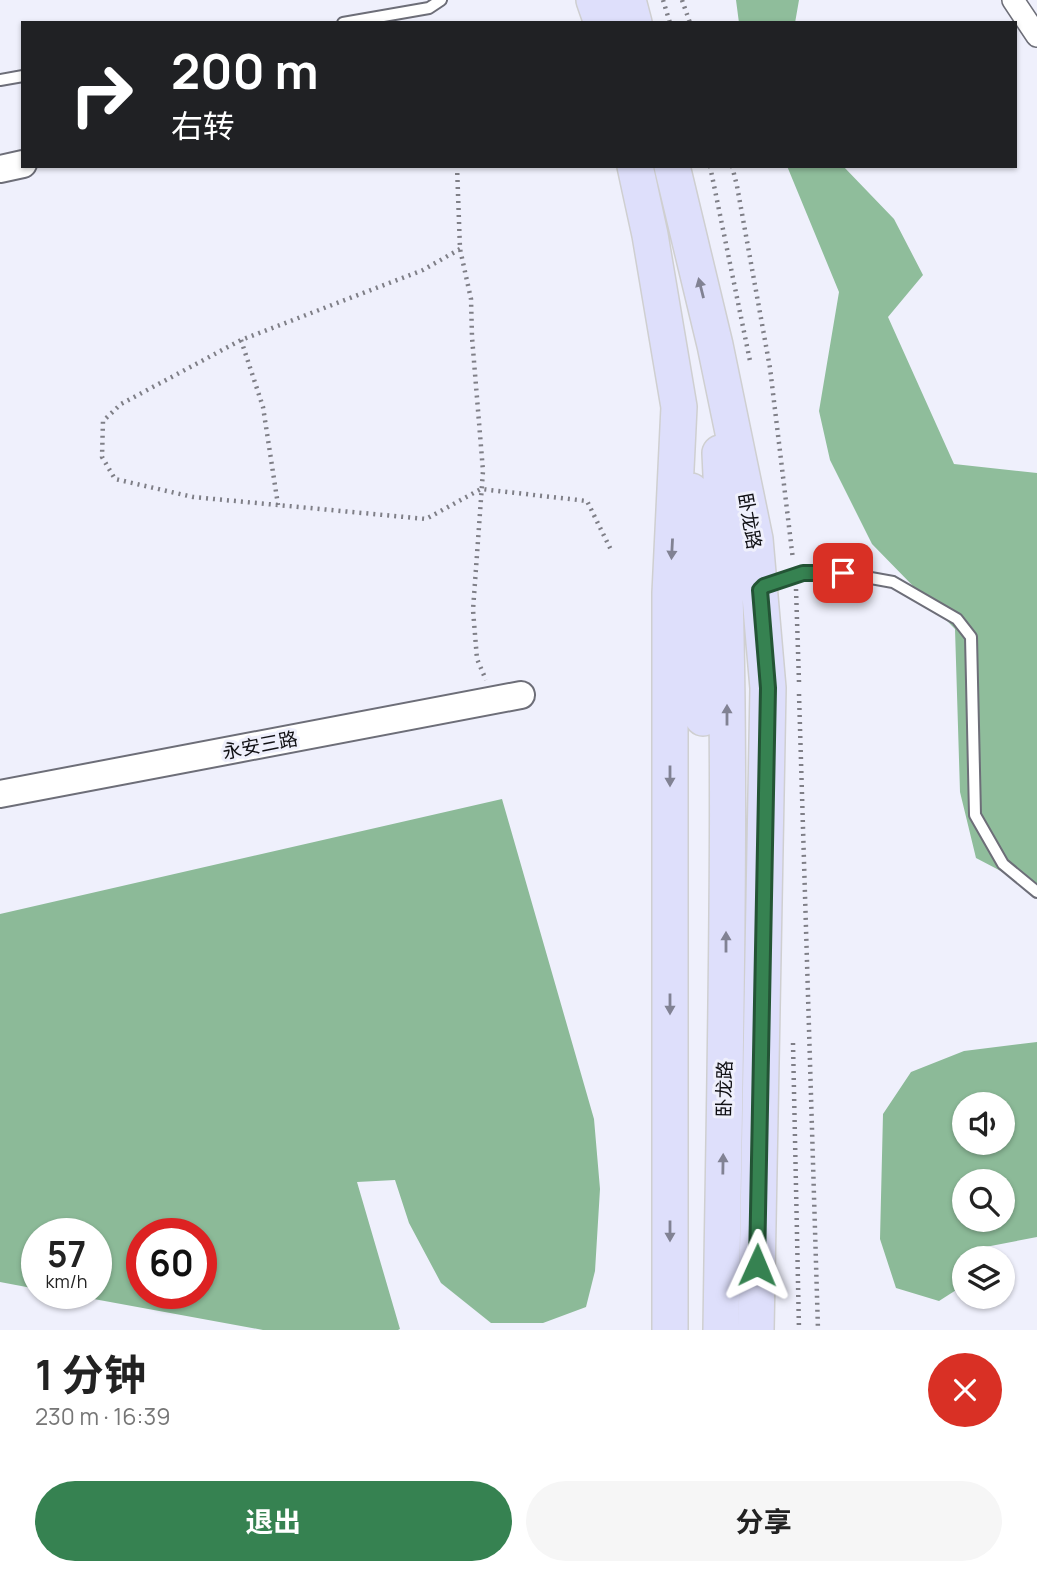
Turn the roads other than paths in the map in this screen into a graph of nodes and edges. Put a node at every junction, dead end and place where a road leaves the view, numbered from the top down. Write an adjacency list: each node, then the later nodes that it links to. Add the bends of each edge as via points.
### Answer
1 (441, 0): 5 (lane, via 429,8)
2 (594, 0): 6 (main road)
3 (628, 0): 7 (main road)
4 (1013, 0): 8 (street)
5 (354, 21)
6 (601, 21)
7 (633, 21)
8 (1037, 36)
9 (21, 76): 10 (lane)
10 (0, 80)
11 (21, 164): 14 (street)
12 (635, 168): 16 (main road, 卧龙路)
13 (672, 168): 15 (main road, 卧龙路, one-way to 13)
14 (0, 169)
15 (715, 345): 17 (main road, 卧龙路, via 755,539); 21 (main road, 卧龙路, one-way to 15, via 728,676)
16 (679, 407): 21 (main road, 卧龙路, via 696,526); 22 (main road, 卧龙路, one-way to 22, via 670,593)
17 (760, 590): 20 (lane, via 803,573 843,573 893,582 957,619 971,637 975,815 1003,864); 25 (main road, 卧龙路, via 768,688)
18 (521, 695): 19 (street, 永安三路)
19 (0, 794)
20 (1037, 892)
21 (713, 1060): 23 (main road, 卧龙路); 24 (main road, 卧龙路, one-way to 21)
22 (670, 1330)
23 (698, 1330)
24 (721, 1330)
25 (757, 1330)

